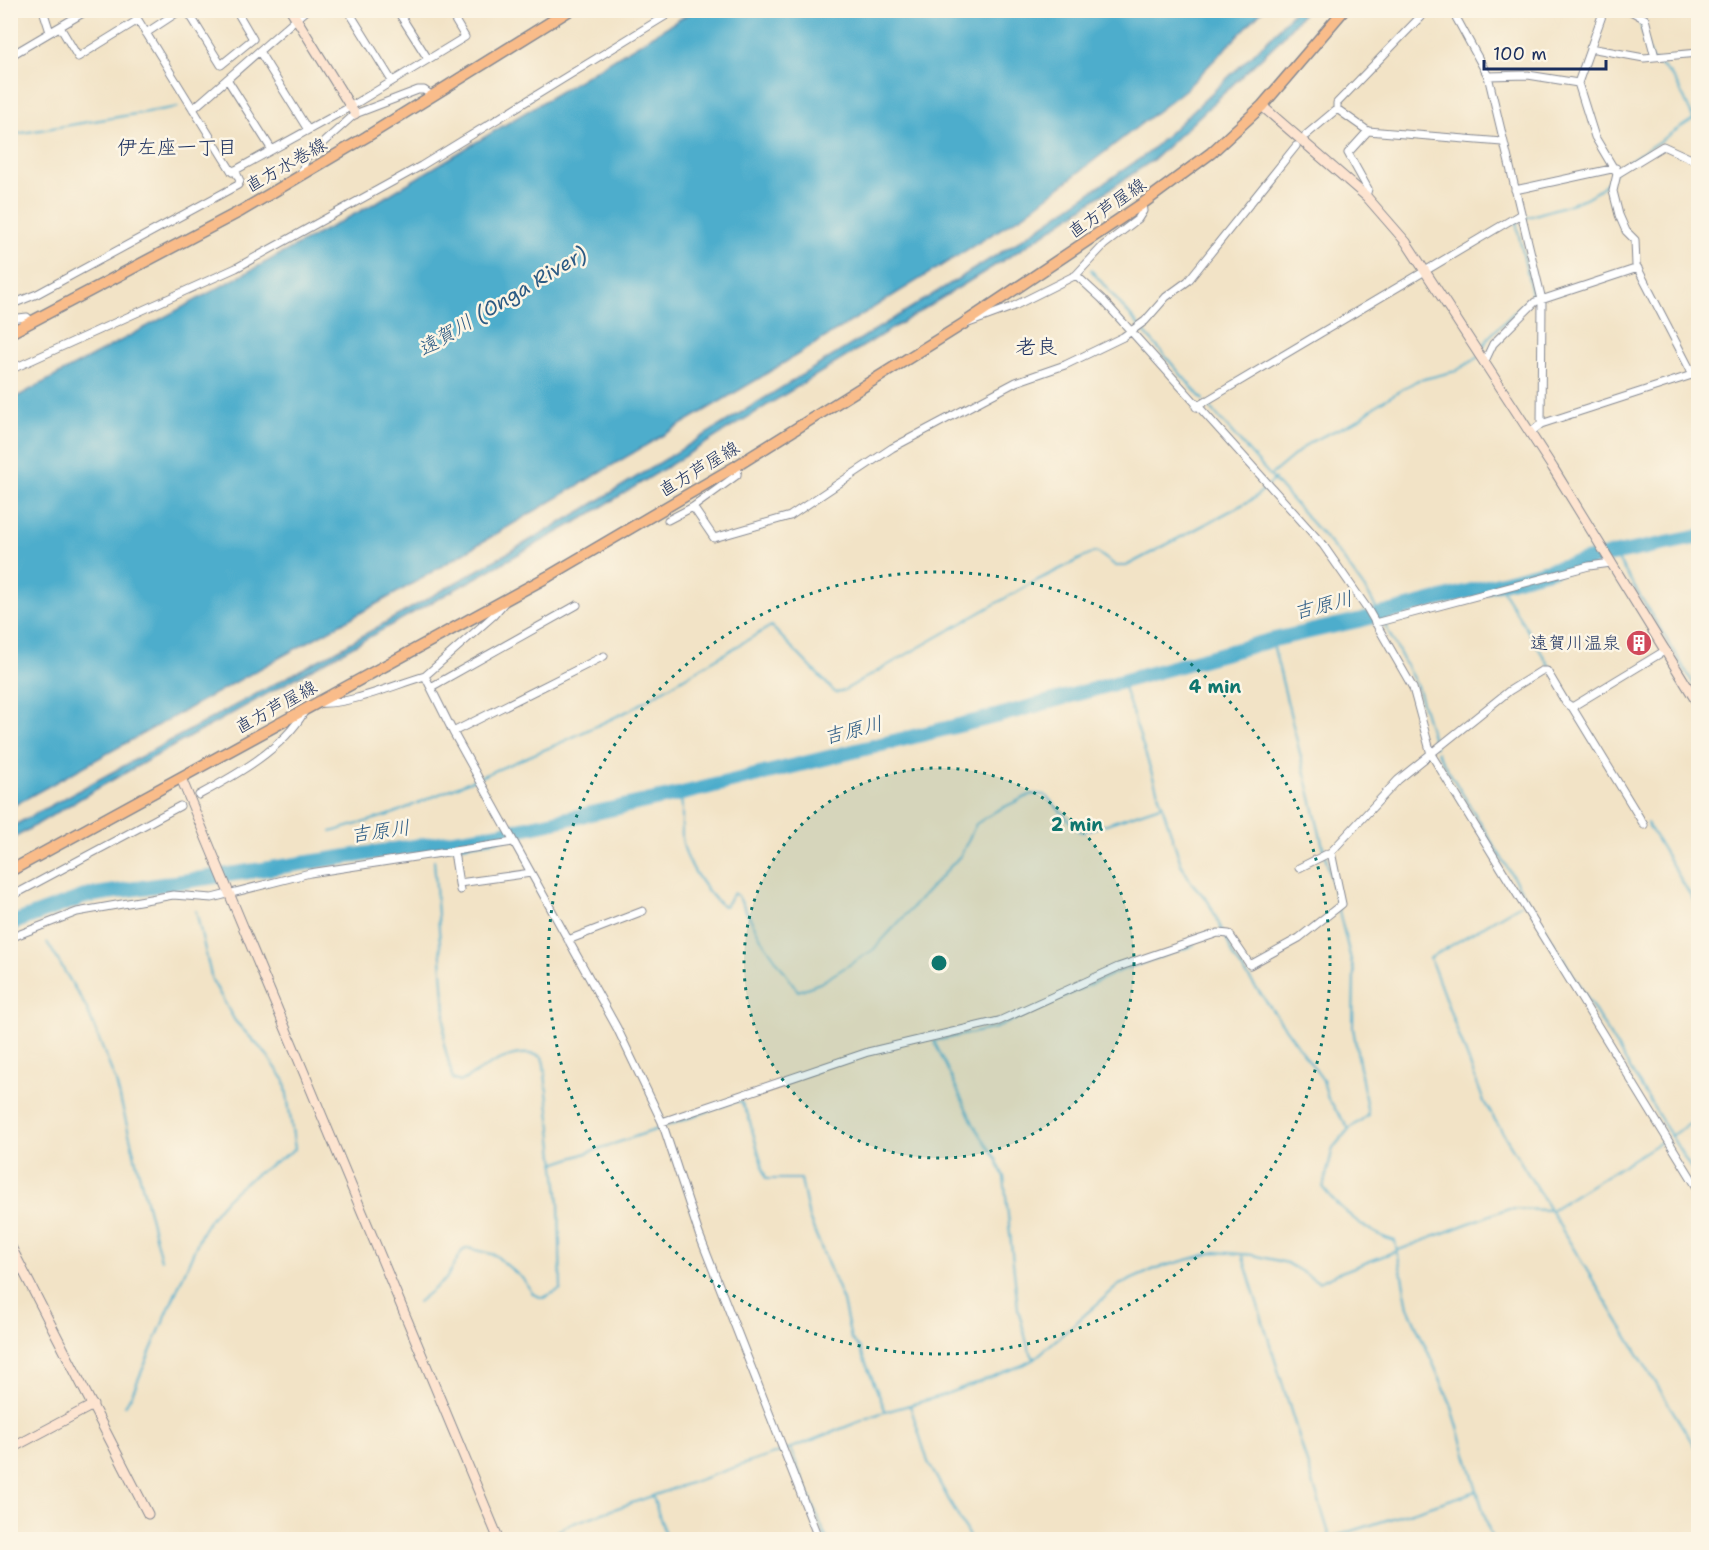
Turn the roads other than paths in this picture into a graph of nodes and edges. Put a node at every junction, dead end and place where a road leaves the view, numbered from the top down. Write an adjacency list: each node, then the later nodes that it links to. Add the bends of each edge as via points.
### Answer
1 (43, 10): 21 (street)
2 (132, 10): 19 (street)
3 (181, 10): 22 (street)
4 (187, 10): 5 (street, via 221,65 253,39)
5 (236, 10)
6 (306, 10): 18 (street)
7 (348, 10): 31 (street)
8 (397, 10): 28 (street)
9 (449, 10): 28 (street, via 465,37)
10 (570, 10): 33 (main road, 直方水巻線)
11 (675, 10): 63 (street, via 390,184 236,268)
12 (1344, 10): 34 (main road, 直方芦屋線)
13 (1427, 10): 36 (street, via 1337,103)
14 (1452, 10): 29 (street)
15 (1604, 10): 23 (street)
16 (1629, 10): 27 (street, via 1645,19)
17 (85, 11): 20 (street)
18 (294, 14): 24 (street); 37 (street)
19 (138, 20): 20 (street, via 78,57); 22 (street)
20 (60, 27): 21 (street)
21 (50, 32): 26 (street)
22 (146, 33): 35 (street)
23 (1590, 48): 27 (street); 32 (street)
24 (259, 51): 30 (street); 38 (street)
25 (1698, 53): 27 (street)
26 (10, 56)
27 (1655, 57)
28 (428, 60): 31 (street)
29 (1488, 76): 32 (street, via 1528,75); 41 (street)
30 (227, 79): 35 (street); 43 (street)
31 (392, 81): 37 (street)
32 (1578, 83): 46 (street, via 1595,137)
33 (431, 95): 37 (street, via 418,90); 47 (main road, 直方水巻線)
34 (1262, 106): 49 (street); 50 (main road, 直方芦屋線, via 1211,153)
35 (193, 109): 45 (street, via 232,172)
36 (1337, 109): 39 (street); 40 (street)
37 (353, 110): 38 (street); 47 (street, via 306,158)
38 (308, 130): 43 (street)
39 (1368, 131): 41 (street); 49 (street, via 1348,153 1368,189)
40 (1306, 135)
41 (1502, 142): 48 (street)
42 (1296, 146): 60 (street, via 1188,281)
43 (272, 150): 45 (street)
44 (1698, 162): 46 (street, via 1663,146)
45 (235, 170): 56 (street, via 238,185)
46 (1616, 171): 48 (street); 52 (street, via 1613,191 1626,231 1635,240)
47 (301, 174): 58 (main road, 直方水巻線, via 240,211)
48 (1515, 190): 51 (street)
49 (1366, 196): 53 (street, via 1387,218)
50 (1142, 204): 54 (street, via 1138,219 1104,245); 59 (main road, 直方芦屋線)
51 (1521, 214): 53 (street); 55 (street)
52 (1638, 268): 55 (street); 64 (street)
53 (1425, 272): 62 (street); 65 (street)
54 (1076, 275): 59 (street, via 1012,307); 60 (street)
55 (1542, 300): 62 (street, via 1535,302 1493,344); 66 (street)
56 (10, 305)
57 (10, 319): 58 (street, via 27,317)
58 (32, 321): 61 (main road, 直方水巻線)
59 (963, 324): 68 (main road, 直方芦屋線)
60 (1132, 332): 65 (street); 69 (street, via 1065,365 1016,382 892,448 790,516 714,538)
61 (10, 333)
62 (1484, 363): 67 (street)
63 (10, 370)
64 (1696, 374): 66 (street)
65 (1196, 407): 74 (street, via 1323,545)
66 (1541, 424): 67 (street)
67 (1530, 433): 71 (street)
68 (738, 465): 69 (street, via 737,475); 72 (main road, 直方芦屋線)
69 (693, 507): 70 (street)
70 (668, 520)
71 (1611, 563): 74 (street); 75 (street)
72 (505, 600): 77 (street, via 493,616); 79 (main road, 直方芦屋線)
73 (578, 605): 78 (street)
74 (1375, 623): 84 (street, via 1413,688)
75 (1666, 650): 80 (street); 81 (street)
76 (604, 656): 83 (street)
77 (425, 675): 78 (street); 79 (street, via 352,698)
78 (431, 687): 83 (street)
79 (319, 703): 82 (main road, 直方芦屋線)
80 (1698, 704)
81 (1572, 707): 84 (street, via 1566,704 1547,670 1541,671 1509,691); 88 (street)
82 (305, 710): 85 (main road, 直方芦屋線); 86 (street, via 290,732 258,758)
83 (453, 732): 89 (street)
84 (1431, 754): 91 (street, via 1398,780); 101 (street)
85 (181, 778): 93 (main road, 直方芦屋線); 95 (street)
86 (199, 795)
87 (180, 806): 96 (street)
88 (1644, 825)
89 (513, 842): 90 (street); 94 (street)
90 (454, 852): 94 (street, via 459,887); 95 (street, via 310,873)
91 (1331, 852): 92 (street); 100 (street, via 1342,904 1299,939 1250,965 1229,934 1218,933 1118,968 1008,1018 868,1052)
92 (1299, 868)
93 (10, 871)
94 (531, 873): 99 (street)
95 (228, 891): 98 (street, via 200,899 160,896 77,912); 106 (street)
96 (10, 897)
97 (643, 911): 99 (street)
98 (10, 938)
99 (568, 940): 100 (street, via 617,1028)
100 (662, 1122): 107 (street, via 699,1234)
101 (1698, 1189)
102 (10, 1245): 103 (street)
103 (93, 1405): 104 (street); 105 (street)
104 (10, 1449)
105 (148, 1514)
106 (498, 1539)
107 (819, 1539)

